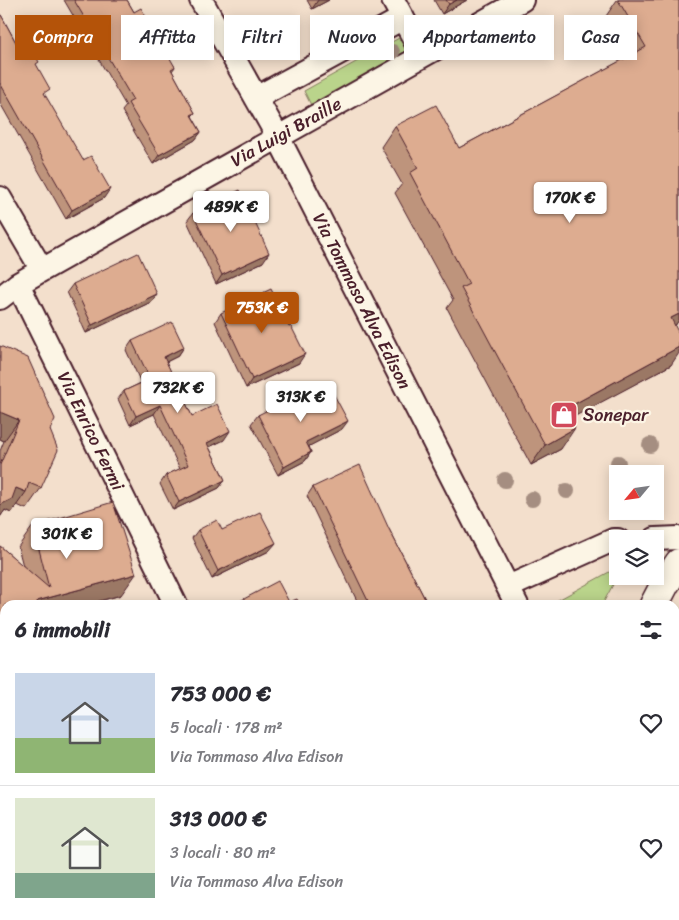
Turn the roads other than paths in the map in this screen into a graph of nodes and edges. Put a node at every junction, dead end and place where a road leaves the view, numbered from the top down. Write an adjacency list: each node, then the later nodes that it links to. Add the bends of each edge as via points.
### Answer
1 (200, 0): 6 (street, Via Tommaso Alva Edison)
2 (522, 0): 4 (street, Via Luigi Braille)
3 (398, 9): 6 (street)
4 (495, 15)
5 (415, 60): 7 (street, Via Luigi Braille)
6 (256, 98): 7 (street, Via Tommaso Alva Edison)
7 (278, 137): 9 (street, Via Luigi Braille); 16 (street, Via Tommaso Alva Edison)
8 (0, 198): 9 (street)
9 (42, 270): 10 (street, Via Luigi Braille)
10 (18, 284): 11 (street, Via Luigi Braille); 17 (street, Via Enrico Fermi)
11 (0, 298)
12 (679, 538): 13 (street)
13 (664, 539)
14 (609, 542): 16 (street)
15 (679, 563): 18 (street)
16 (512, 596)
17 (174, 600)
18 (657, 600)

